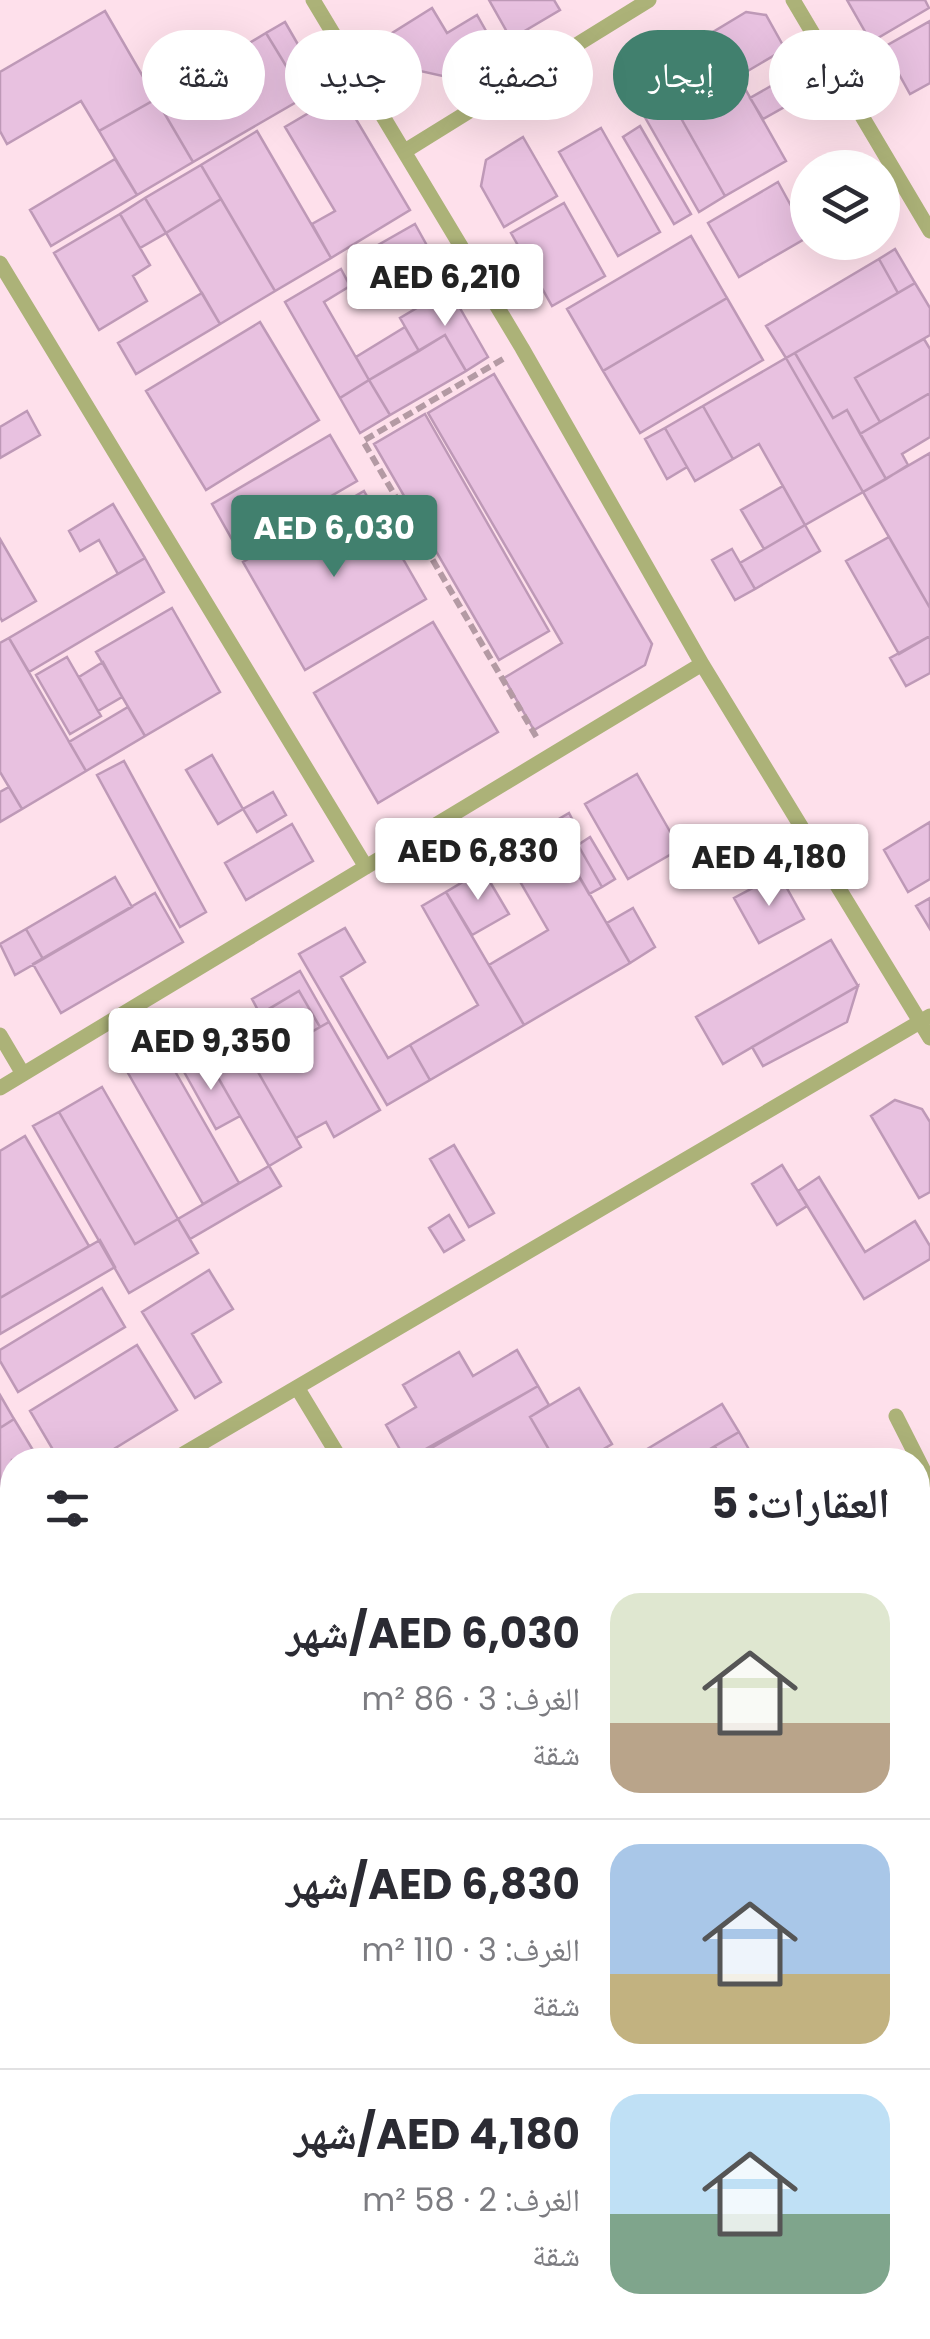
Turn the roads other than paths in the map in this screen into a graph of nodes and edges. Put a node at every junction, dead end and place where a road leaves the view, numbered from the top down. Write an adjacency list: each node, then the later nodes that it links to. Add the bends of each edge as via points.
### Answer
1 (312, 0): 4 (lane)
2 (649, 0): 4 (lane)
3 (792, 0): 5 (lane)
4 (405, 150): 7 (lane)
5 (930, 230)
6 (0, 263): 8 (lane)
7 (702, 664): 8 (lane); 9 (lane)
8 (366, 867): 12 (lane)
9 (925, 1018): 11 (lane); 14 (lane)
10 (0, 1035): 12 (lane)
11 (930, 1038)
12 (23, 1074): 13 (lane)
13 (0, 1088)
14 (298, 1389): 16 (lane); 17 (lane)
15 (896, 1416): 18 (lane)
16 (194, 1448)
17 (334, 1448)
18 (912, 1448)

